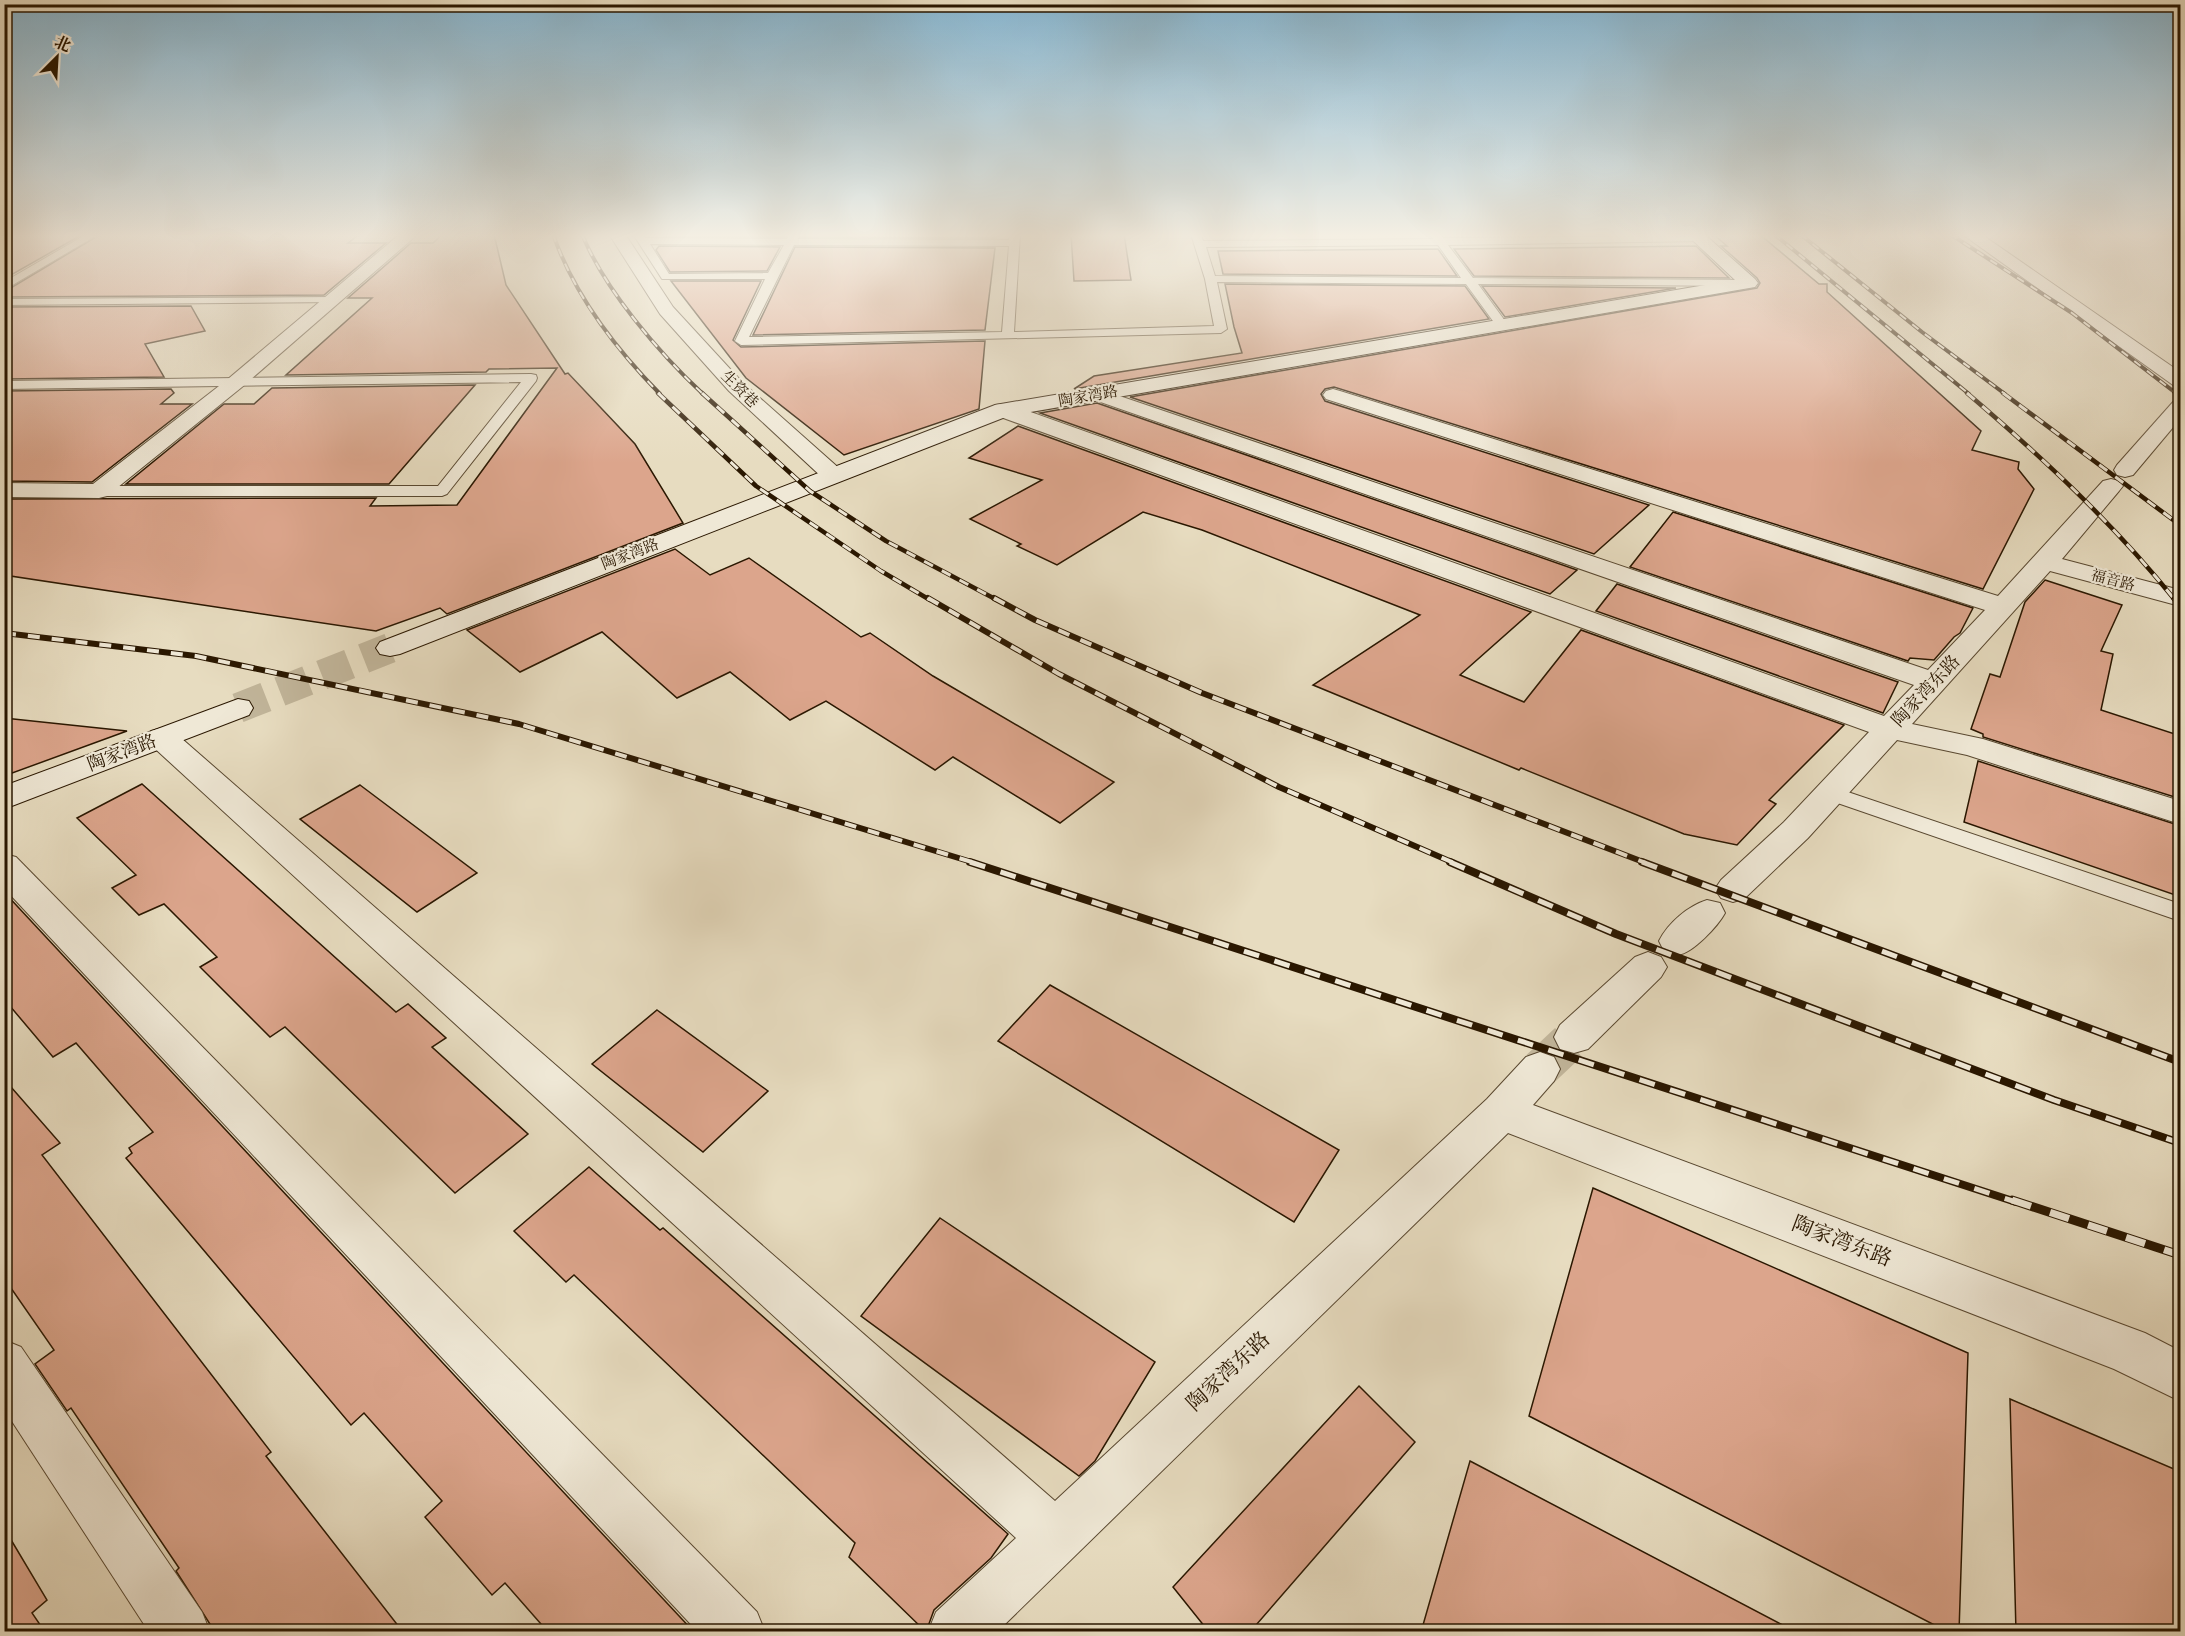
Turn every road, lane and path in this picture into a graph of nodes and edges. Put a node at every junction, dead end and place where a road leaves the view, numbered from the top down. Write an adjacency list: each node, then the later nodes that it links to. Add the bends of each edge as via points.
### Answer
1 (323, 310): 12 (street)
2 (666, 310): 18 (street, 生资巷, via 736,387)
3 (756, 310): 10 (lane, via 741,341)
4 (1010, 310): 10 (lane)
5 (1217, 310): 10 (lane, via 1221,329)
6 (1492, 310): 9 (lane)
7 (1591, 310): 9 (street, 陶家湾路)
8 (2080, 310): 11 (street)
9 (1503, 325): 14 (street, 陶家湾路)
10 (1008, 336)
11 (2181, 381)
12 (235, 383): 13 (lane); 20 (street); 20 (lane, via 531,378 442,491)
13 (4, 385)
14 (1096, 394): 17 (street, 陶家湾路); 25 (street)
15 (1333, 395): 23 (street)
16 (2181, 406): 21 (street, 陶家湾东路)
17 (1003, 410): 18 (street, 陶家湾路); 27 (street)
18 (833, 475): 24 (street, 陶家湾路)
19 (4, 490): 20 (street)
20 (99, 491)
21 (2045, 561): 22 (street, 福音路); 23 (street, 陶家湾东路)
22 (2181, 598)
23 (2004, 607): 25 (street, 陶家湾东路)
24 (390, 648)
25 (1934, 682): 27 (street, 陶家湾东路)
26 (238, 708): 28 (street, 陶家湾路)
27 (1890, 729): 29 (street, 陶家湾东路); 31 (street, via 1972,746)
28 (162, 738): 30 (street, 陶家湾路); 43 (street)
29 (1830, 793): 33 (street, 陶家湾东路); 35 (lane)
30 (4, 798)
31 (2181, 813)
32 (4, 866): 45 (street)
33 (1733, 889)
34 (1707, 913): 36 (street)
35 (2181, 914)
36 (1677, 941)
37 (1648, 967): 38 (street)
38 (1574, 1037)
39 (1540, 1069): 40 (street, 陶家湾东路)
40 (1502, 1112): 42 (street, 陶家湾东路, via 2117,1345); 43 (street, 陶家湾东路)
41 (4, 1364): 44 (street)
42 (2181, 1377)
43 (1054, 1536): 46 (street, 陶家湾东路)
44 (182, 1632)
45 (737, 1632)
46 (956, 1632)

